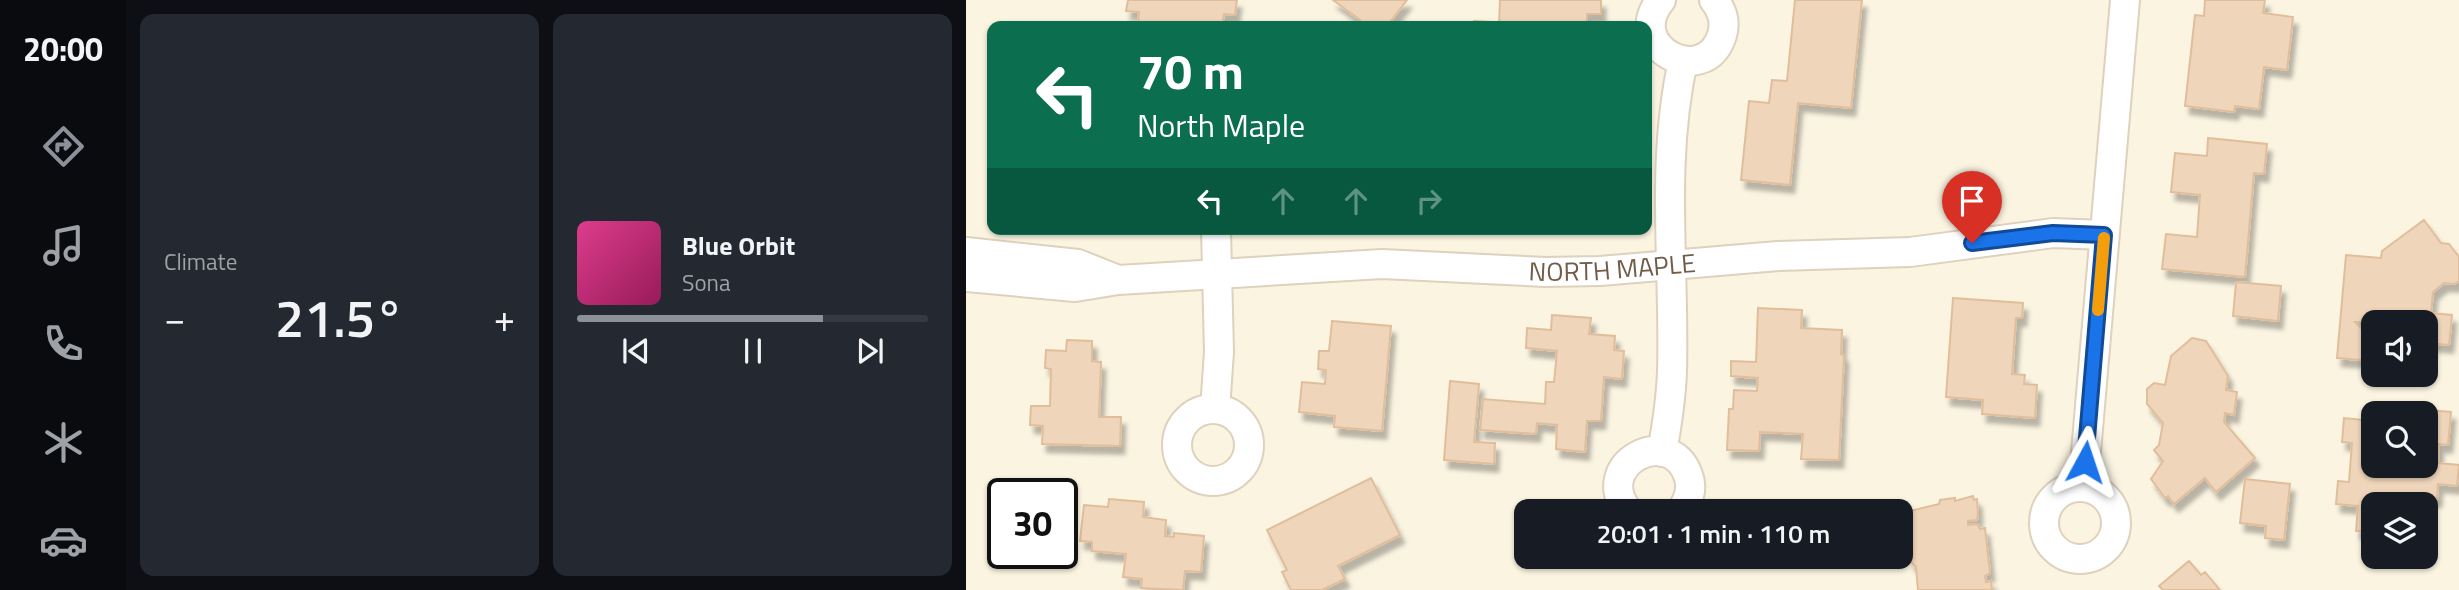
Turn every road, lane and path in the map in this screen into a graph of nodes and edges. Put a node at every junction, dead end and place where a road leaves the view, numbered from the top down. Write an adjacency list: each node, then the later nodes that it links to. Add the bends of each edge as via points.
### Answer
1 (1661, 0): 4 (street)
2 (1714, 0): 6 (street, via 1723,18 1720,42 1702,58)
3 (2125, 0): 8 (street)
4 (1652, 21)
5 (1652, 30): 6 (street, via 1658,47)
6 (1683, 61): 10 (street, via 1669,159)
7 (1216, 235): 11 (street)
8 (2104, 235): 10 (street, NORTH MAPLE, via 2053,233 1910,252); 16 (street)
9 (966, 252): 13 (street, NORTH MAPLE, via 1078,264)
10 (1670, 265): 11 (street, NORTH MAPLE, via 1545,272 1382,264); 15 (street, via 1672,374)
11 (1216, 274): 13 (street, NORTH MAPLE); 14 (street)
12 (966, 277): 13 (street, NORTH MAPLE, via 1075,288)
13 (1118, 281)
14 (1216, 409)
15 (1662, 452): 17 (street, via 1645,451 1626,464 1620,474); 18 (street, via 1686,468)
16 (2083, 487)
17 (1620, 499)
18 (1688, 499)

